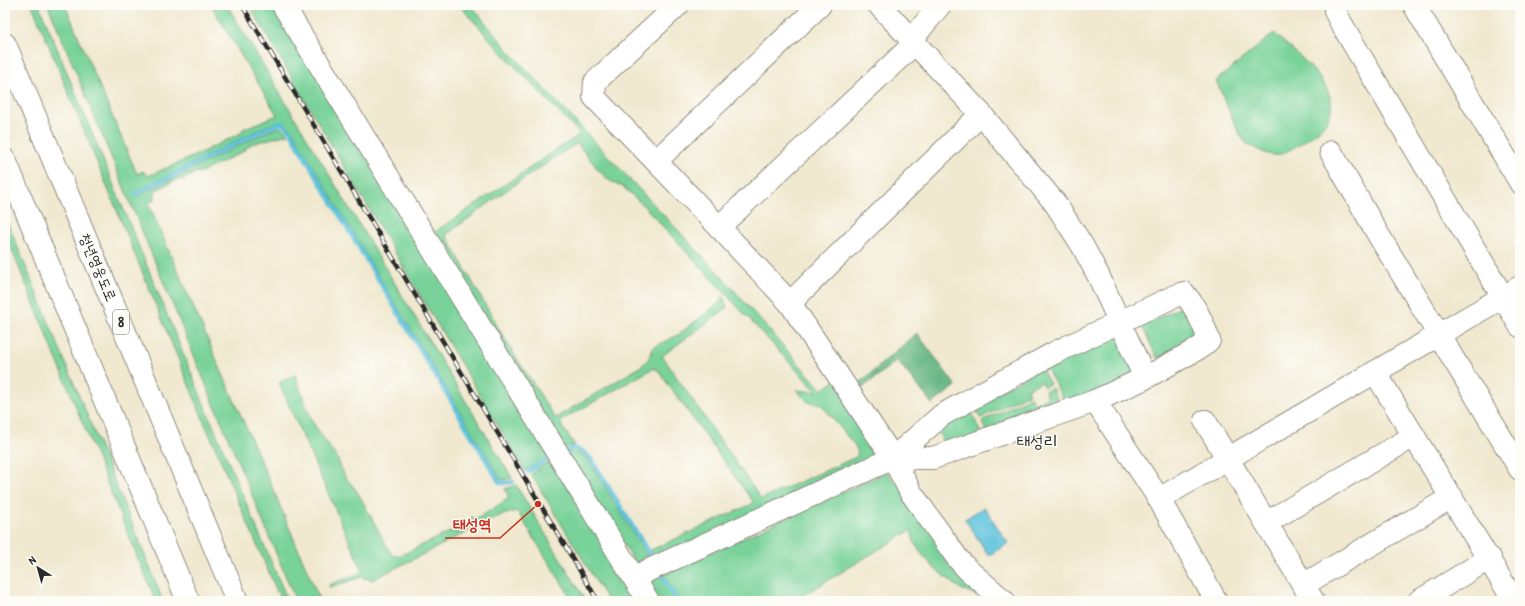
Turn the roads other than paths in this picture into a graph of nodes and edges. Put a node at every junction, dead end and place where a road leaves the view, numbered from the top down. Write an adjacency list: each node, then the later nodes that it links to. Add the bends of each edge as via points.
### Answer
1 (283, 5): 33 (main road)
2 (678, 5): 13 (main road, via 595,82 594,97)
3 (820, 5): 13 (main road)
4 (879, 5): 9 (main road)
5 (940, 5): 9 (main road, via 917,33)
6 (1336, 5): 16 (main road, via 1335,11 1341,23)
7 (1414, 5): 14 (main road)
8 (5, 44): 36 (main road, 청년영웅도로 / 8)
9 (914, 44): 10 (main road); 15 (main road)
10 (981, 114): 17 (main road); 18 (main road, via 1055,203 1082,245)
11 (1331, 152): 20 (main road)
12 (5, 160): 35 (main road)
13 (656, 161): 15 (main road)
14 (1520, 182)
15 (719, 227): 17 (main road)
16 (1511, 292): 19 (main road); 20 (main road)
17 (790, 303): 26 (main road)
18 (1119, 321): 22 (main road); 22 (main road, via 1184,293 1206,333 1209,340 1202,347); 26 (main road, via 1054,353 942,415)
19 (1520, 326)
20 (1439, 334): 21 (main road); 28 (main road)
21 (1375, 372): 25 (main road); 27 (main road)
22 (1145, 378): 23 (main road)
23 (1096, 401): 26 (main road, via 933,458); 30 (main road)
24 (1205, 421): 27 (main road)
25 (1414, 436): 29 (main road); 31 (main road)
26 (893, 458): 33 (main road); 38 (main road, via 910,490 958,559)
27 (1227, 458): 30 (main road); 31 (main road)
28 (1520, 469)
29 (1452, 497): 32 (main road); 34 (main road)
30 (1159, 499): 39 (main road)
31 (1266, 523): 34 (main road)
32 (1490, 558): 40 (main road); 41 (main road)
33 (634, 577): 37 (main road)
34 (1308, 593)
35 (188, 601)
36 (237, 601)
37 (648, 601)
38 (1004, 601)
39 (1216, 601)
40 (1419, 601)
41 (1514, 601)

